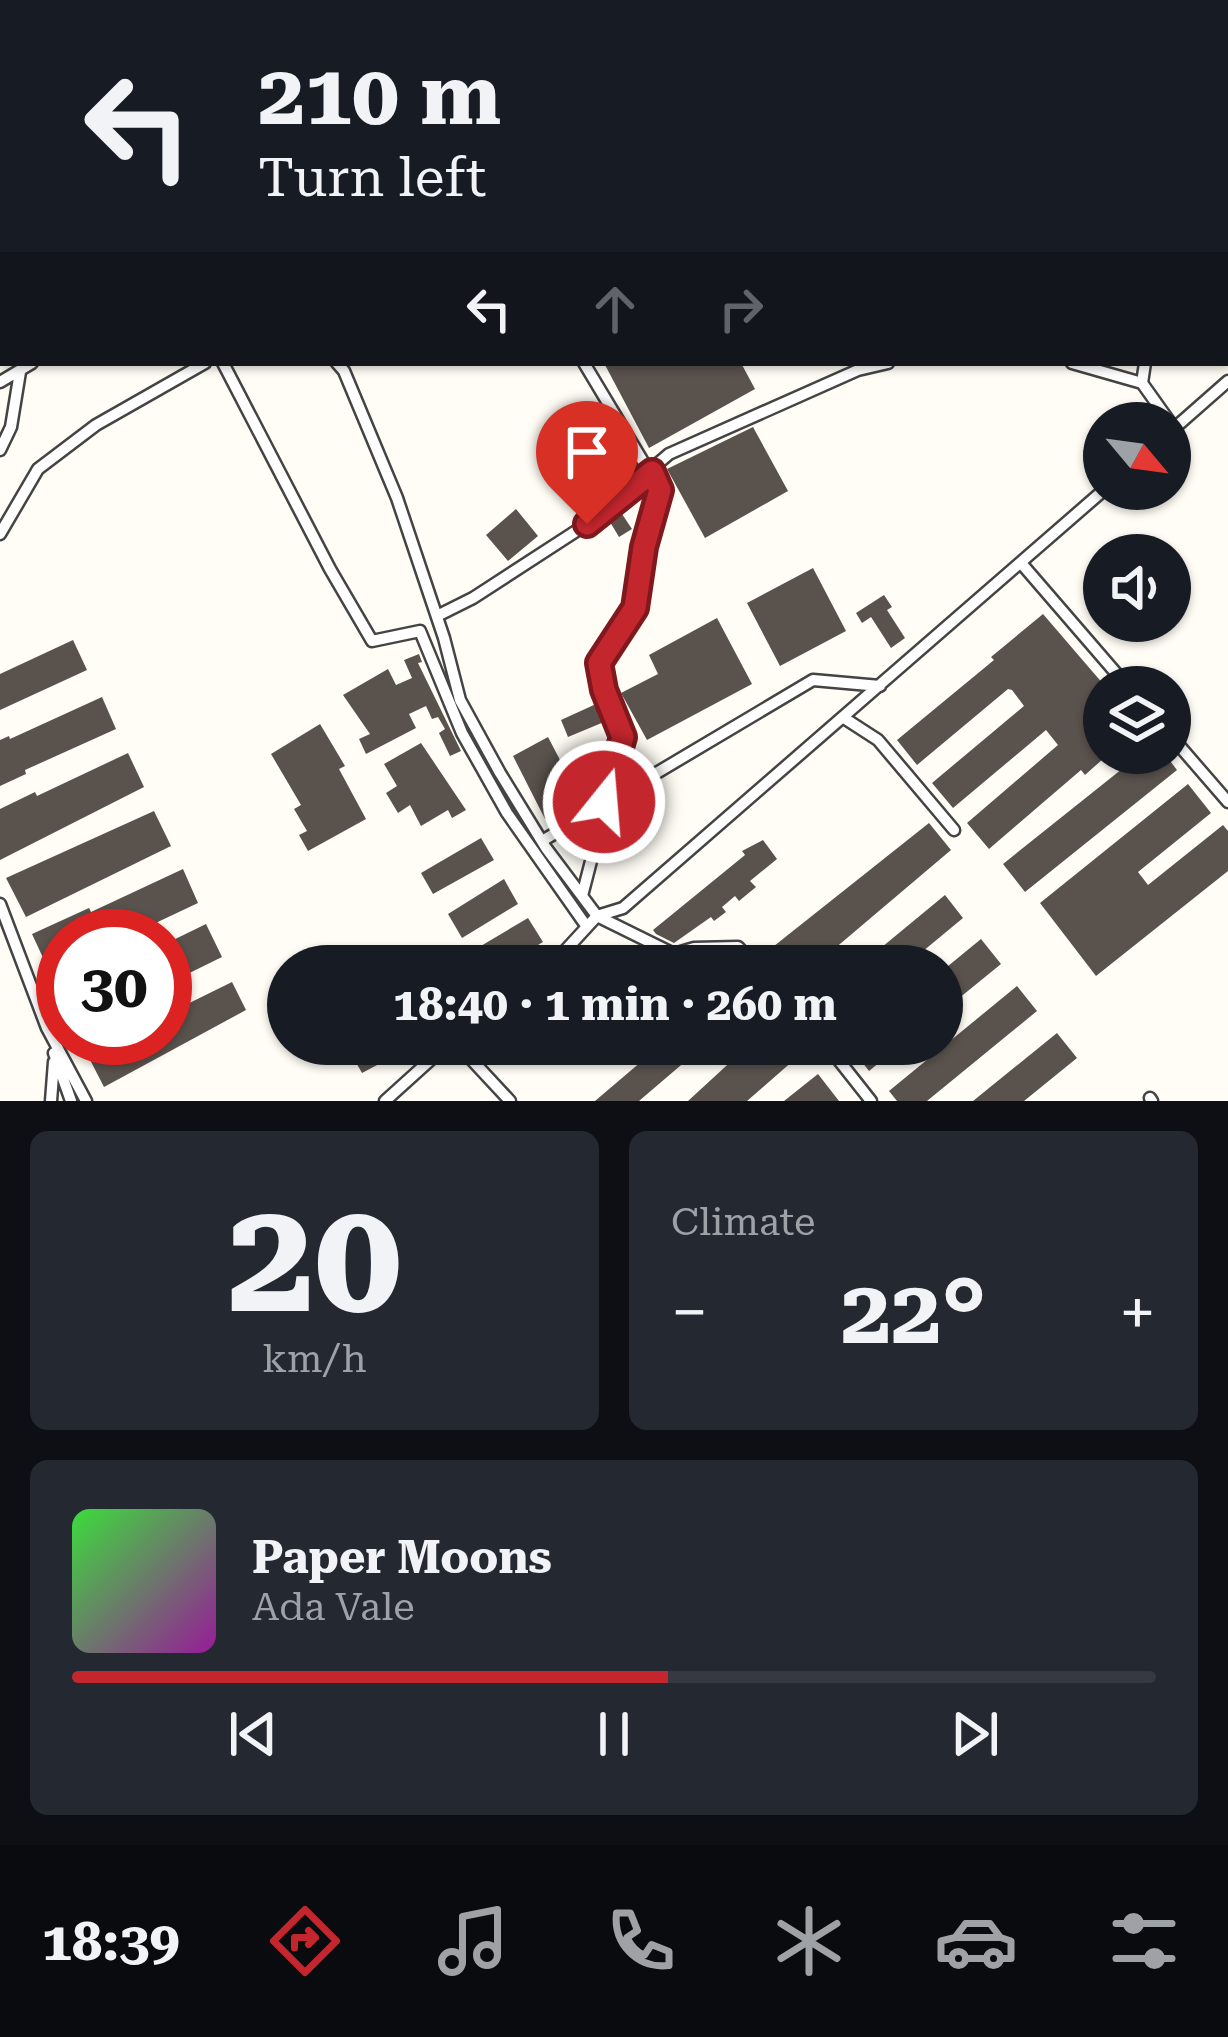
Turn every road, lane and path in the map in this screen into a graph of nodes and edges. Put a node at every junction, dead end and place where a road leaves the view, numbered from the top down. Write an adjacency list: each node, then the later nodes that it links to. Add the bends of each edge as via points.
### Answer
1 (28, 366): 9 (street)
2 (200, 366): 18 (street, via 38,469)
3 (225, 366): 32 (street, via 372,641 420,631 462,734)
4 (340, 366): 20 (street)
5 (586, 366): 16 (street)
6 (875, 366): 16 (street, via 669,454)
7 (1082, 366): 12 (street)
8 (1144, 366): 12 (street)
9 (20, 372): 11 (street); 15 (street)
10 (1228, 381): 14 (street)
11 (0, 382)
12 (1142, 383): 13 (street)
13 (1154, 402)
14 (1191, 413)
15 (0, 450)
16 (652, 472): 20 (street, via 587,524); 25 (street, via 660,490 635,608 599,663 623,737)
17 (1083, 508): 19 (street)
18 (0, 534)
19 (1021, 563): 21 (street); 22 (street)
20 (437, 616): 28 (street, via 460,700)
21 (1111, 666)
22 (880, 686): 23 (street); 25 (street, via 813,680)
23 (844, 718): 27 (street, via 878,740); 31 (street, via 623,908)
24 (1191, 759): 26 (street)
25 (604, 802): 28 (street); 29 (street)
26 (1228, 802)
27 (954, 830)
28 (542, 842): 29 (street)
29 (582, 896): 31 (street)
30 (0, 904): 35 (street)
31 (597, 916): 32 (street); 34 (street)
32 (587, 927): 33 (street)
33 (570, 945)
34 (656, 945)
35 (36, 999)
36 (54, 1065): 42 (street)
37 (59, 1065): 43 (street)
38 (67, 1065): 44 (street)
39 (428, 1065): 45 (street)
40 (474, 1065): 46 (street)
41 (843, 1065): 47 (street)
42 (51, 1101)
43 (71, 1101)
44 (86, 1101)
45 (386, 1101)
46 (510, 1101)
47 (871, 1101)

